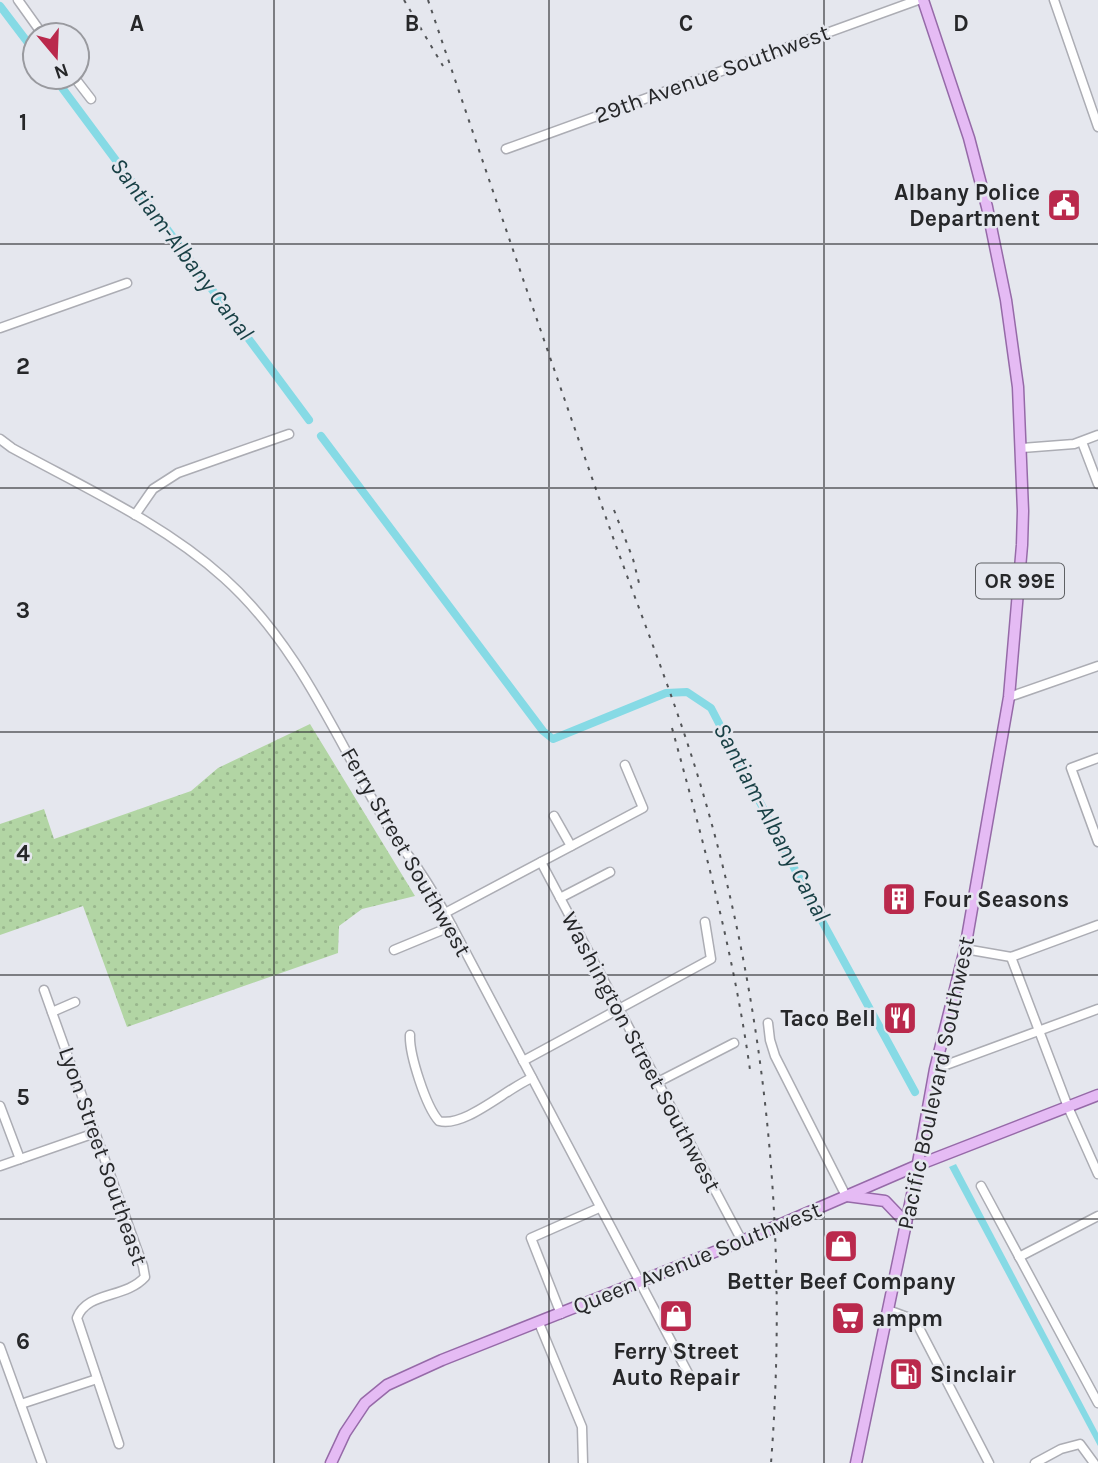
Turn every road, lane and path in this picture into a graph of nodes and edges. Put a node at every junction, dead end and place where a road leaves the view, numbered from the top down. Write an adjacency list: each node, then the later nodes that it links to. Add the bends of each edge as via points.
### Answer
1 (18, 0): 5 (street)
2 (918, 0): 9 (street, 29th Avenue Southwest)
3 (923, 0): 16 (main road, Pacific Boulevard Southwest / OR 99E, via 969,138 994,239 1018,387)
4 (1054, 0): 8 (street)
5 (33, 21)
6 (85, 91): 7 (street)
7 (91, 99)
8 (1098, 127)
9 (506, 149)
10 (127, 284): 11 (street)
11 (0, 328)
12 (289, 434): 18 (street, via 178,474 153,489)
13 (1098, 435): 15 (street)
14 (0, 439): 18 (street, Ferry Street Southwest)
15 (1082, 442): 16 (street); 17 (street)
16 (1021, 448): 20 (main road, Pacific Boulevard Southwest / OR 99E, via 1021,557)
17 (1098, 484)
18 (135, 515): 29 (street, Ferry Street Southwest, via 224,578 265,621 296,662 393,836)
19 (1098, 666): 20 (street)
20 (1009, 697): 33 (main road, Pacific Boulevard Southwest / OR 99E)
21 (1098, 758): 24 (street, via 1071,768)
22 (625, 765): 25 (street, via 643,808)
23 (554, 816): 25 (street)
24 (1098, 840)
25 (571, 846): 26 (street)
26 (541, 862): 28 (street, Washington Street Southwest); 29 (street)
27 (610, 872): 28 (street)
28 (560, 898): 38 (street, Washington Street Southwest)
29 (445, 913): 32 (street, Ferry Street Southwest)
30 (705, 922): 38 (street, via 711,959)
31 (1098, 925): 35 (street)
32 (452, 926): 34 (street); 45 (street, Ferry Street Southwest)
33 (965, 949): 35 (street); 46 (main road, Pacific Boulevard Southwest / OR 99E)
34 (394, 950)
35 (1011, 957): 42 (street)
36 (44, 990): 40 (street, Lyon Street Southeast)
37 (75, 1002): 40 (street)
38 (618, 1009): 45 (street); 48 (street, Washington Street Southwest)
39 (1098, 1009): 42 (street)
40 (52, 1012): 52 (street, Lyon Street Southeast)
41 (768, 1023): 58 (street, via 775,1056)
42 (1039, 1032): 46 (street); 51 (street)
43 (410, 1035): 47 (street, via 411,1054 439,1121 449,1122 477,1111)
44 (734, 1043): 48 (street)
45 (523, 1061): 47 (street, Ferry Street Southwest)
46 (935, 1069): 54 (main road, Pacific Boulevard Southwest / OR 99E)
47 (532, 1078): 59 (street, Ferry Street Southwest)
48 (656, 1083): 62 (street, Washington Street Southwest)
49 (1098, 1095): 51 (main road, Queen Avenue Southwest)
50 (0, 1106): 53 (street)
51 (1068, 1107): 54 (main road, Queen Avenue Southwest); 56 (street)
52 (95, 1133): 53 (street); 70 (street, Lyon Street Southeast, via 145,1277 135,1287 81,1308 77,1318)
53 (20, 1159): 55 (street)
54 (918, 1165): 58 (main road, Queen Avenue Southwest); 61 (main road, Pacific Boulevard Southwest / OR 99E)
55 (0, 1166)
56 (1098, 1174)
57 (981, 1186): 63 (street)
58 (846, 1196): 61 (main road, via 885,1201); 62 (main road, Queen Avenue Southwest)
59 (599, 1208): 64 (street, Ferry Street Southwest); 66 (street, via 531,1238)
60 (1098, 1216): 63 (street)
61 (906, 1223): 65 (main road, Pacific Boulevard Southwest / OR 99E)
62 (742, 1241): 64 (main road, Queen Avenue Southwest)
63 (1018, 1257): 71 (street)
64 (639, 1282): 66 (main road, Queen Avenue Southwest); 69 (street, Ferry Street Southwest)
65 (888, 1310): 74 (main road, Pacific Boulevard Southwest / OR 99E); 78 (street, via 915,1320)
66 (561, 1314): 67 (main road, Queen Avenue Southwest)
67 (539, 1323): 76 (main road, Queen Avenue Southwest, via 387,1385 365,1403); 77 (street, via 582,1427)
68 (0, 1347): 72 (street)
69 (689, 1375)
70 (97, 1379): 72 (street); 73 (street, Lyon Street Southeast)
71 (1098, 1403)
72 (21, 1404): 75 (street)
73 (119, 1444)
74 (858, 1462)
75 (42, 1463)
76 (331, 1463)
77 (583, 1463)
78 (989, 1463)
79 (1035, 1463): 80 (street, via 1080,1444)
80 (1094, 1463)

